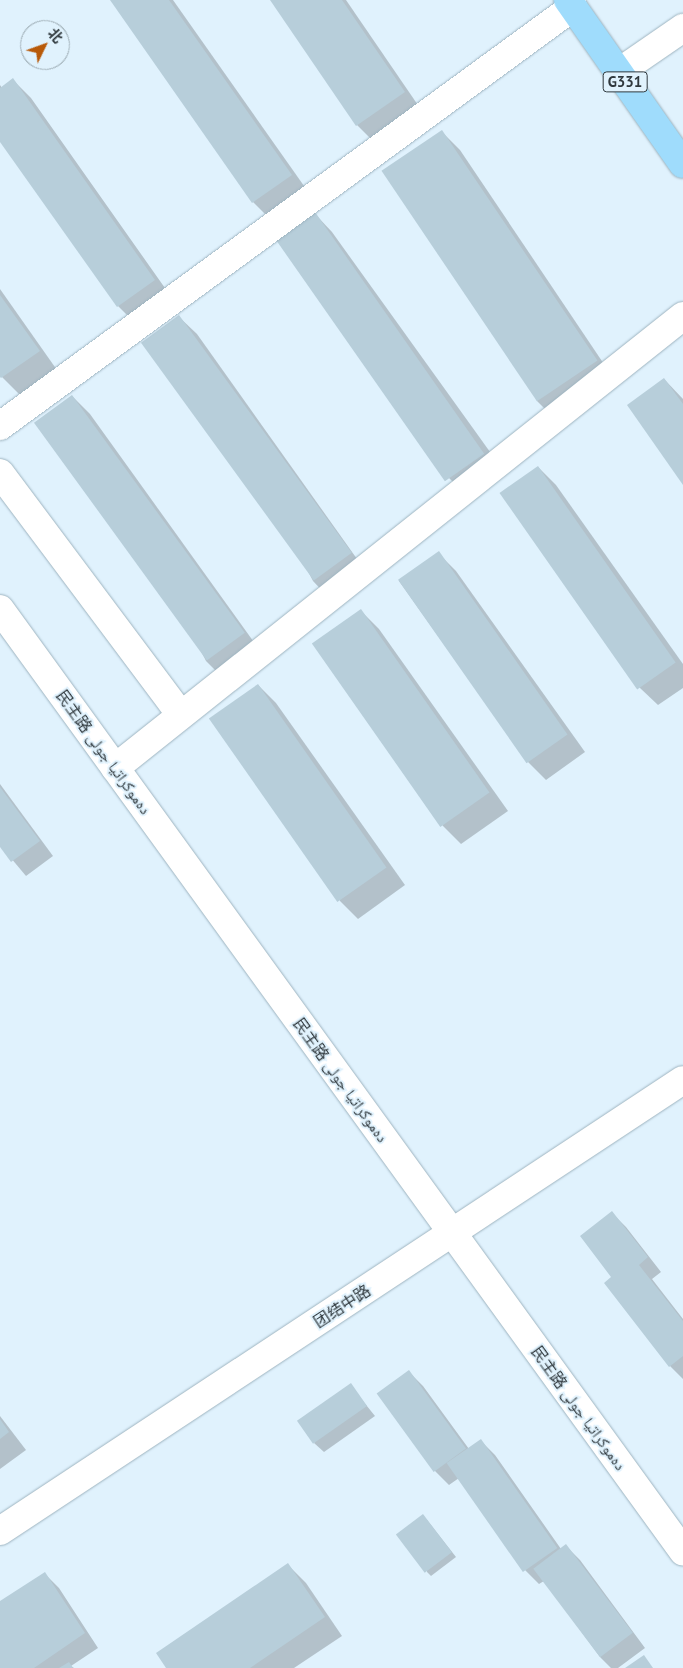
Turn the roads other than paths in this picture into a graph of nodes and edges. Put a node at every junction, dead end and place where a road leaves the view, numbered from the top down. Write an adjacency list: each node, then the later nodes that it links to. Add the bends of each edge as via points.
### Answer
1 (570, 4): 3 (highway, G331); 6 (street)
2 (683, 28): 3 (street)
3 (619, 72): 4 (highway, G331)
4 (683, 164)
5 (683, 316): 9 (street)
6 (0, 426)
7 (0, 473): 9 (street)
8 (0, 608): 10 (street, 民主路 دەموكراتيا جولى)
9 (181, 715): 10 (street)
10 (115, 768): 12 (street, 民主路 دەموكراتيا جولى)
11 (683, 1080): 12 (street, 团结中路)
12 (451, 1234): 13 (street, 团结中路); 14 (street, 民主路 دەموكراتيا جولى)
13 (0, 1531)
14 (683, 1550)

